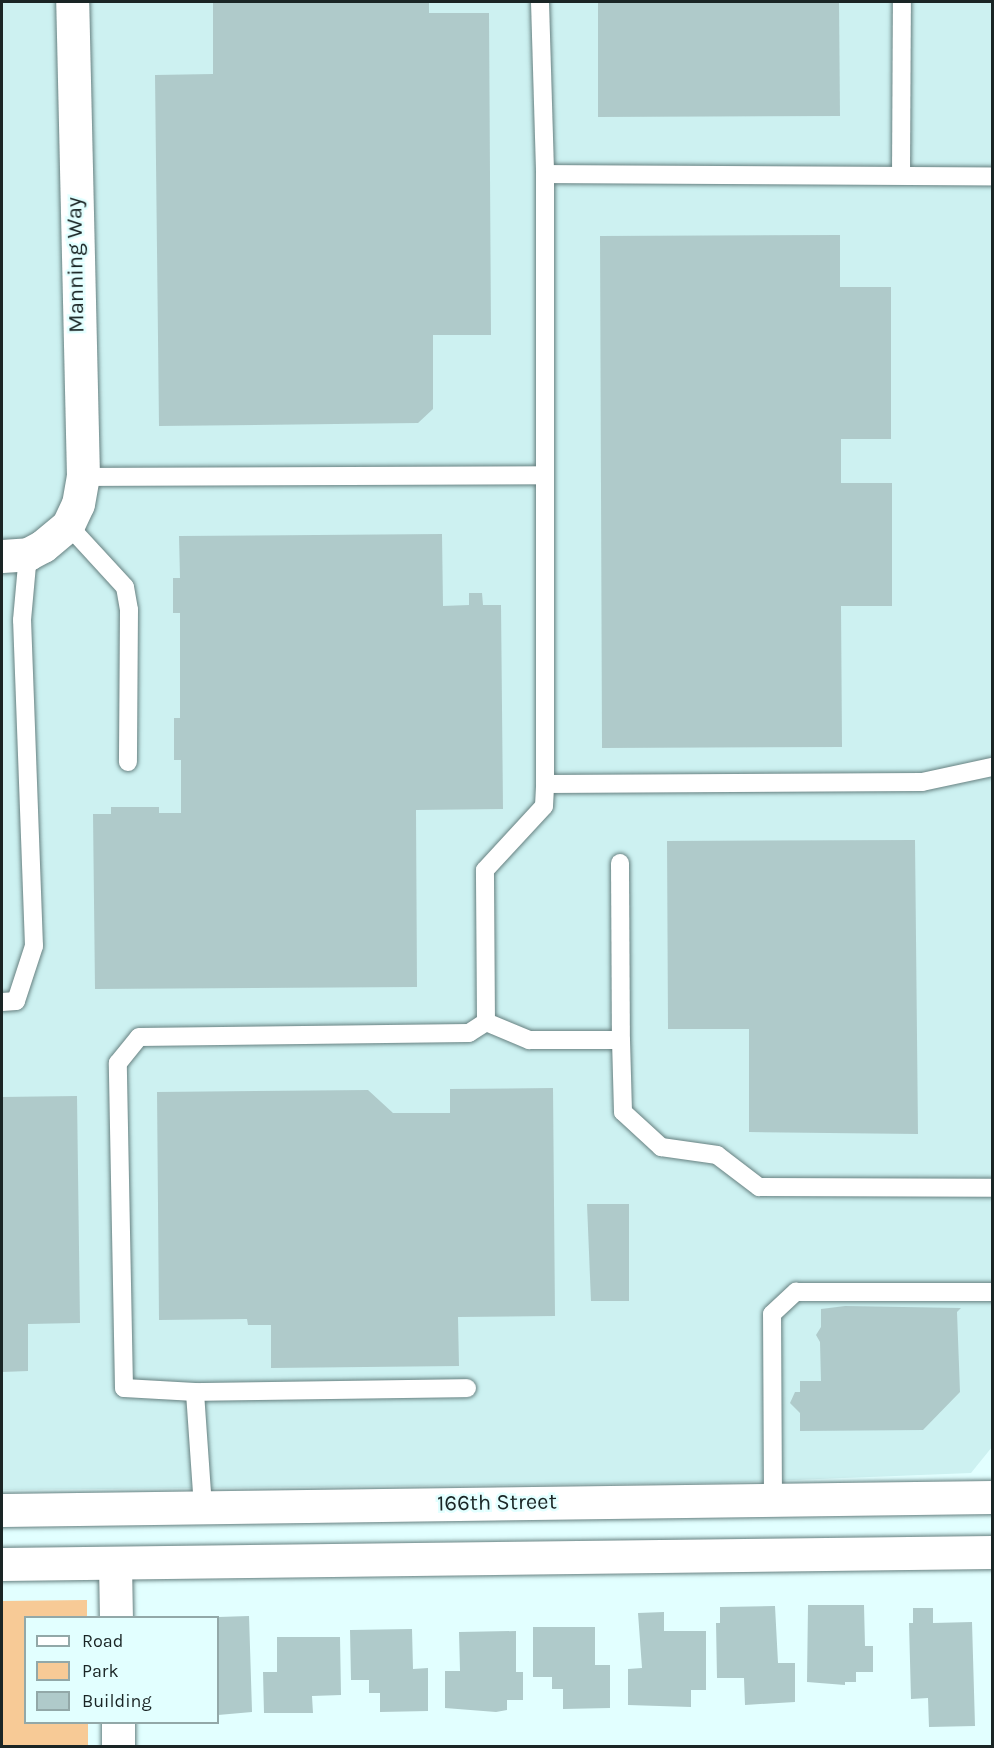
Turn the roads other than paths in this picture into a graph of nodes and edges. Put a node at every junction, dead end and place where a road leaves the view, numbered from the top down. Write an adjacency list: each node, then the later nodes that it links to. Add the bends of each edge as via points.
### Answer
1 (72, 2): 8 (street, Manning Way)
2 (540, 2): 4 (lane)
3 (902, 2): 5 (lane)
4 (545, 174): 5 (lane); 7 (lane)
5 (901, 176): 6 (lane)
6 (993, 176)
7 (545, 475): 8 (lane); 13 (lane)
8 (83, 477): 9 (street, Manning Way, via 78,504)
9 (68, 525): 10 (street, via 43,546); 11 (lane, via 125,587 129,610)
10 (15, 555): 15 (lane, via 22,620 34,946 16,1001)
11 (128, 762)
12 (993, 767): 13 (lane, via 922,782)
13 (545, 784): 16 (lane, via 544,806 485,870)
14 (620, 863): 17 (lane)
15 (2, 1002)
16 (486, 1022): 17 (lane, via 528,1040); 21 (lane, via 469,1033 139,1037 132,1045 118,1063 124,1388)
17 (621, 1040): 18 (lane, via 623,1112 661,1147 717,1155 759,1187)
18 (993, 1188)
19 (993, 1292): 23 (lane, via 796,1292 772,1314)
20 (467, 1388): 21 (lane)
21 (195, 1392): 24 (lane)
22 (993, 1497): 23 (street, 166th Street)
23 (772, 1500): 24 (street, 166th Street)
24 (203, 1507): 25 (street, 166th Street)
25 (2, 1510)
26 (993, 1552): 27 (street)
27 (115, 1563): 28 (street); 29 (street)
28 (2, 1564)
29 (116, 1616)
30 (118, 1724): 31 (street)
31 (118, 1746)

